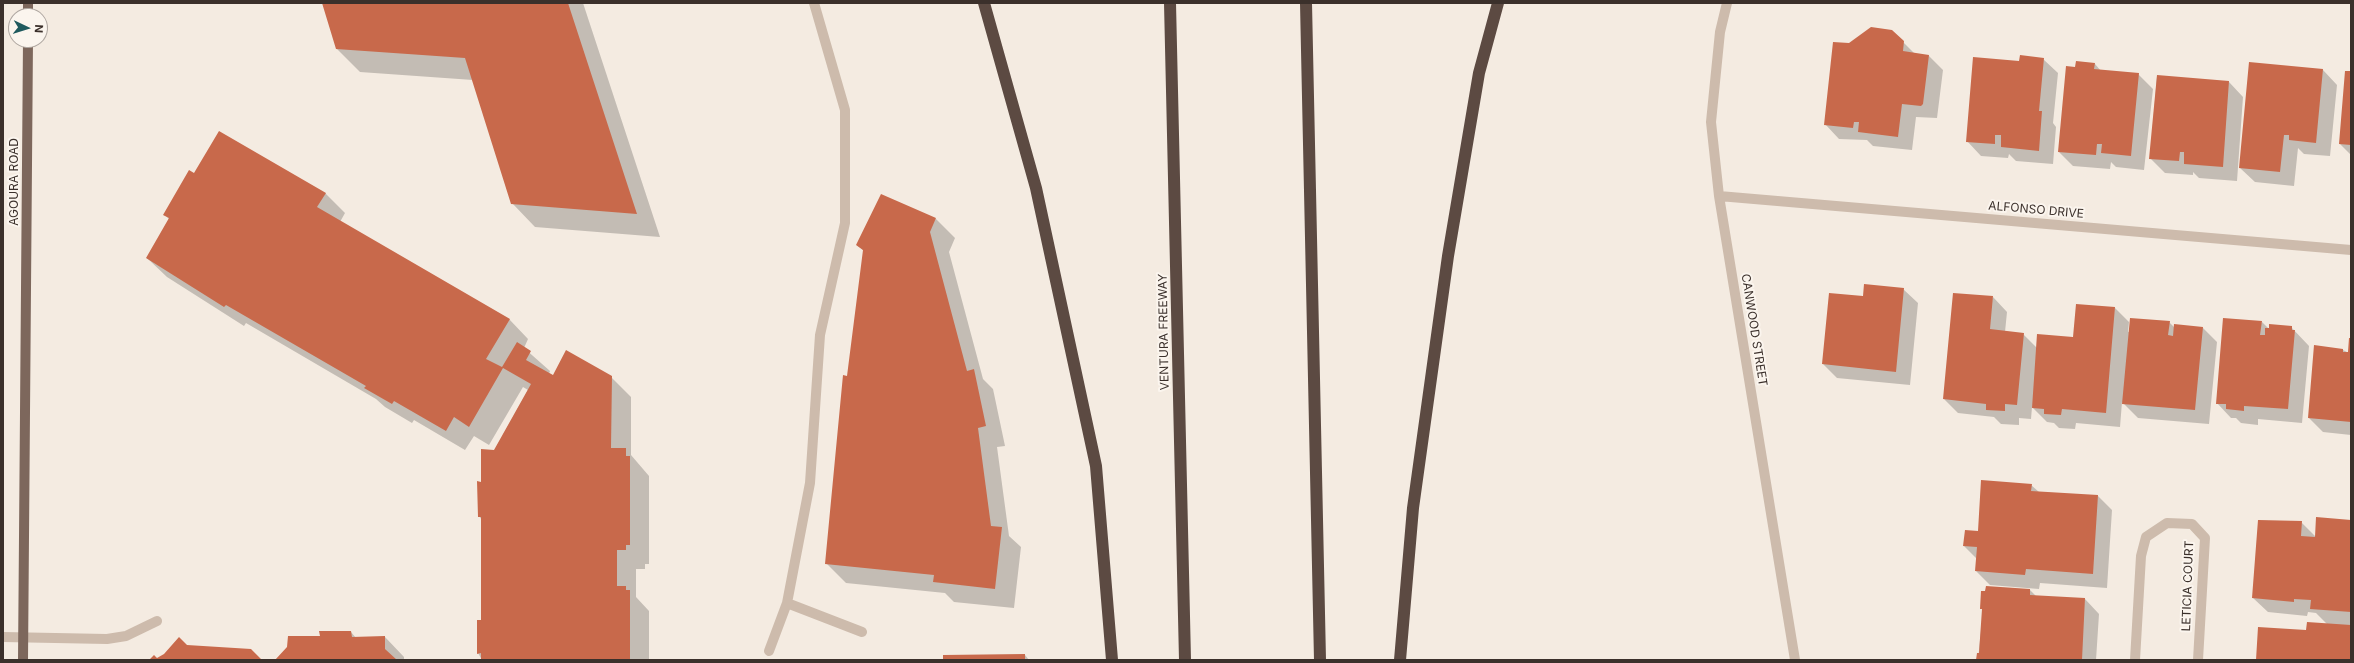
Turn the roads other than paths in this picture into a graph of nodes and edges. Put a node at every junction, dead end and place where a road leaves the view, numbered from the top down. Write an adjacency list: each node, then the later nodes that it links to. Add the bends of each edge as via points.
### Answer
1 (814, 3): 10 (street, via 845,110 845,223 820,335 810,483)
2 (984, 3): 17 (highway, via 1036,188 1096,466)
3 (1170, 3): 18 (highway, VENTURA FREEWAY)
4 (1306, 3): 19 (highway)
5 (1498, 3): 20 (highway, via 1479,73 1448,256 1413,508)
6 (1727, 3): 8 (street, CANWOOD STREET, via 1720,32 1711,122)
7 (28, 48): 14 (main road, AGOURA ROAD)
8 (1719, 196): 9 (street, ALFONSO DRIVE); 21 (street, CANWOOD STREET)
9 (2351, 250)
10 (787, 603): 12 (street); 15 (street)
11 (158, 621): 14 (street, via 126,636 108,640)
12 (862, 632)
13 (3, 637): 14 (street)
14 (23, 637): 16 (main road, AGOURA ROAD)
15 (769, 651)
16 (23, 660)
17 (1112, 660)
18 (1185, 660)
19 (1320, 660)
20 (1400, 660)
21 (1795, 660)
22 (2135, 660): 23 (street, LETICIA COURT, via 2141,556 2146,537 2166,523 2192,524 2205,538)
23 (2198, 660)

